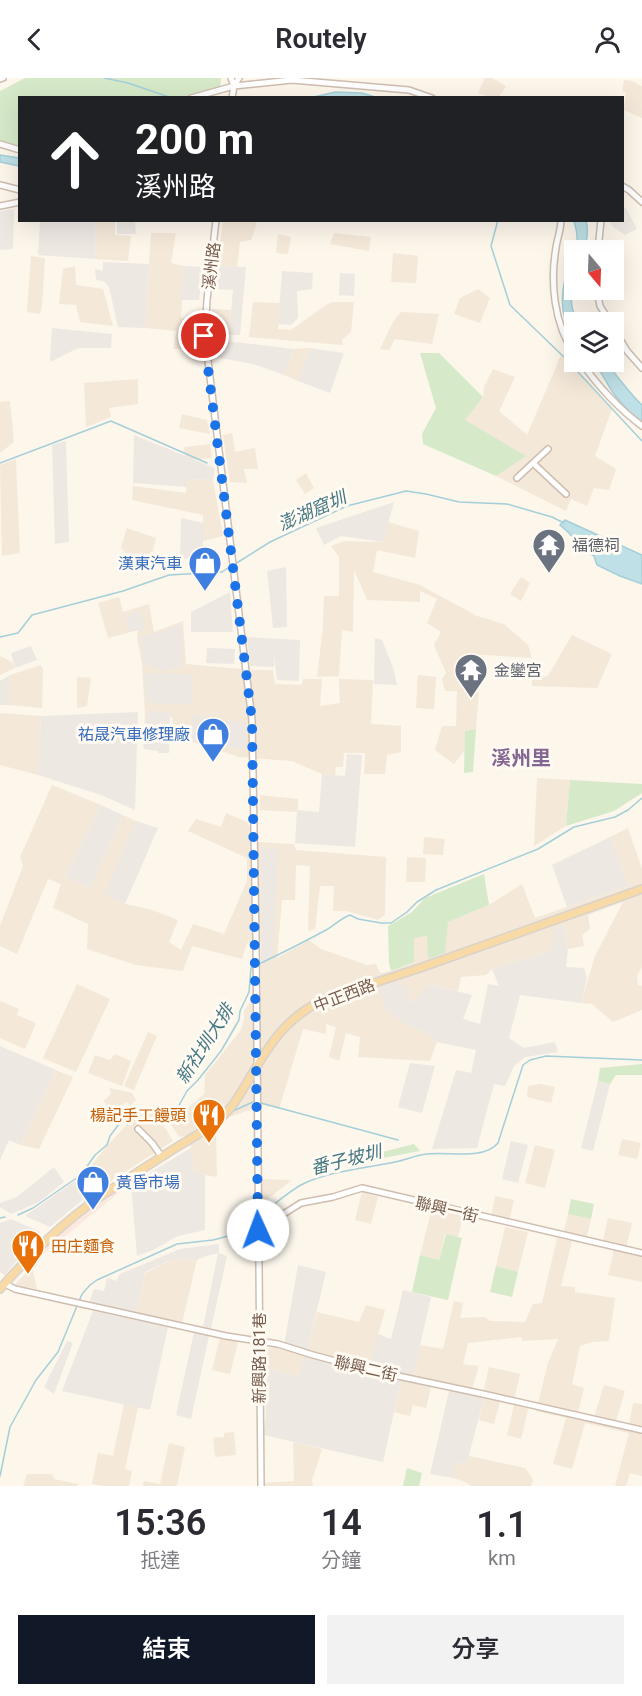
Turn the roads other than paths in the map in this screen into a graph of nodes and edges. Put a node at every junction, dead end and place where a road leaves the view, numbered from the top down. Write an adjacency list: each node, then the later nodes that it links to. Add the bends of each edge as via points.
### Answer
1 (231, 78): 5 (street)
2 (239, 78): 5 (street)
3 (319, 78): 4 (street)
4 (331, 83): 5 (street, via 292,80); 8 (street, via 409,90)
5 (234, 86): 6 (street); 7 (street)
6 (198, 96)
7 (232, 96)
8 (426, 96)
9 (0, 144): 10 (street)
10 (18, 149)
11 (0, 185): 13 (street)
12 (624, 187): 15 (street)
13 (18, 190)
14 (18, 202): 16 (street)
15 (642, 202)
16 (0, 206)
17 (216, 222): 31 (street, 溪州路, via 204,336 252,720)
18 (561, 222): 21 (street, via 553,287)
19 (601, 222): 20 (street)
20 (599, 240)
21 (564, 330)
22 (624, 346): 23 (street)
23 (642, 369)
24 (588, 372): 25 (street, via 625,414)
25 (642, 426)
26 (548, 449): 27 (street)
27 (533, 463): 28 (street); 29 (street)
28 (517, 478)
29 (566, 494)
30 (642, 889): 31 (main road, 中正西路, via 322,1000 281,1030)
31 (257, 1066): 33 (main road, 中正西路, via 227,1112); 34 (street, 新興路181巷)
32 (138, 1129): 33 (street)
33 (162, 1157): 36 (main road, 中正西路, via 68,1220)
34 (258, 1230): 35 (street, 聯興一街, via 301,1203 362,1188); 37 (street, 新興路181巷)
35 (642, 1253)
36 (2, 1286): 37 (street, 聯興二街)
37 (259, 1342): 38 (street, 聯興二街); 39 (street, 新興路181巷)
38 (642, 1431)
39 (261, 1486)

